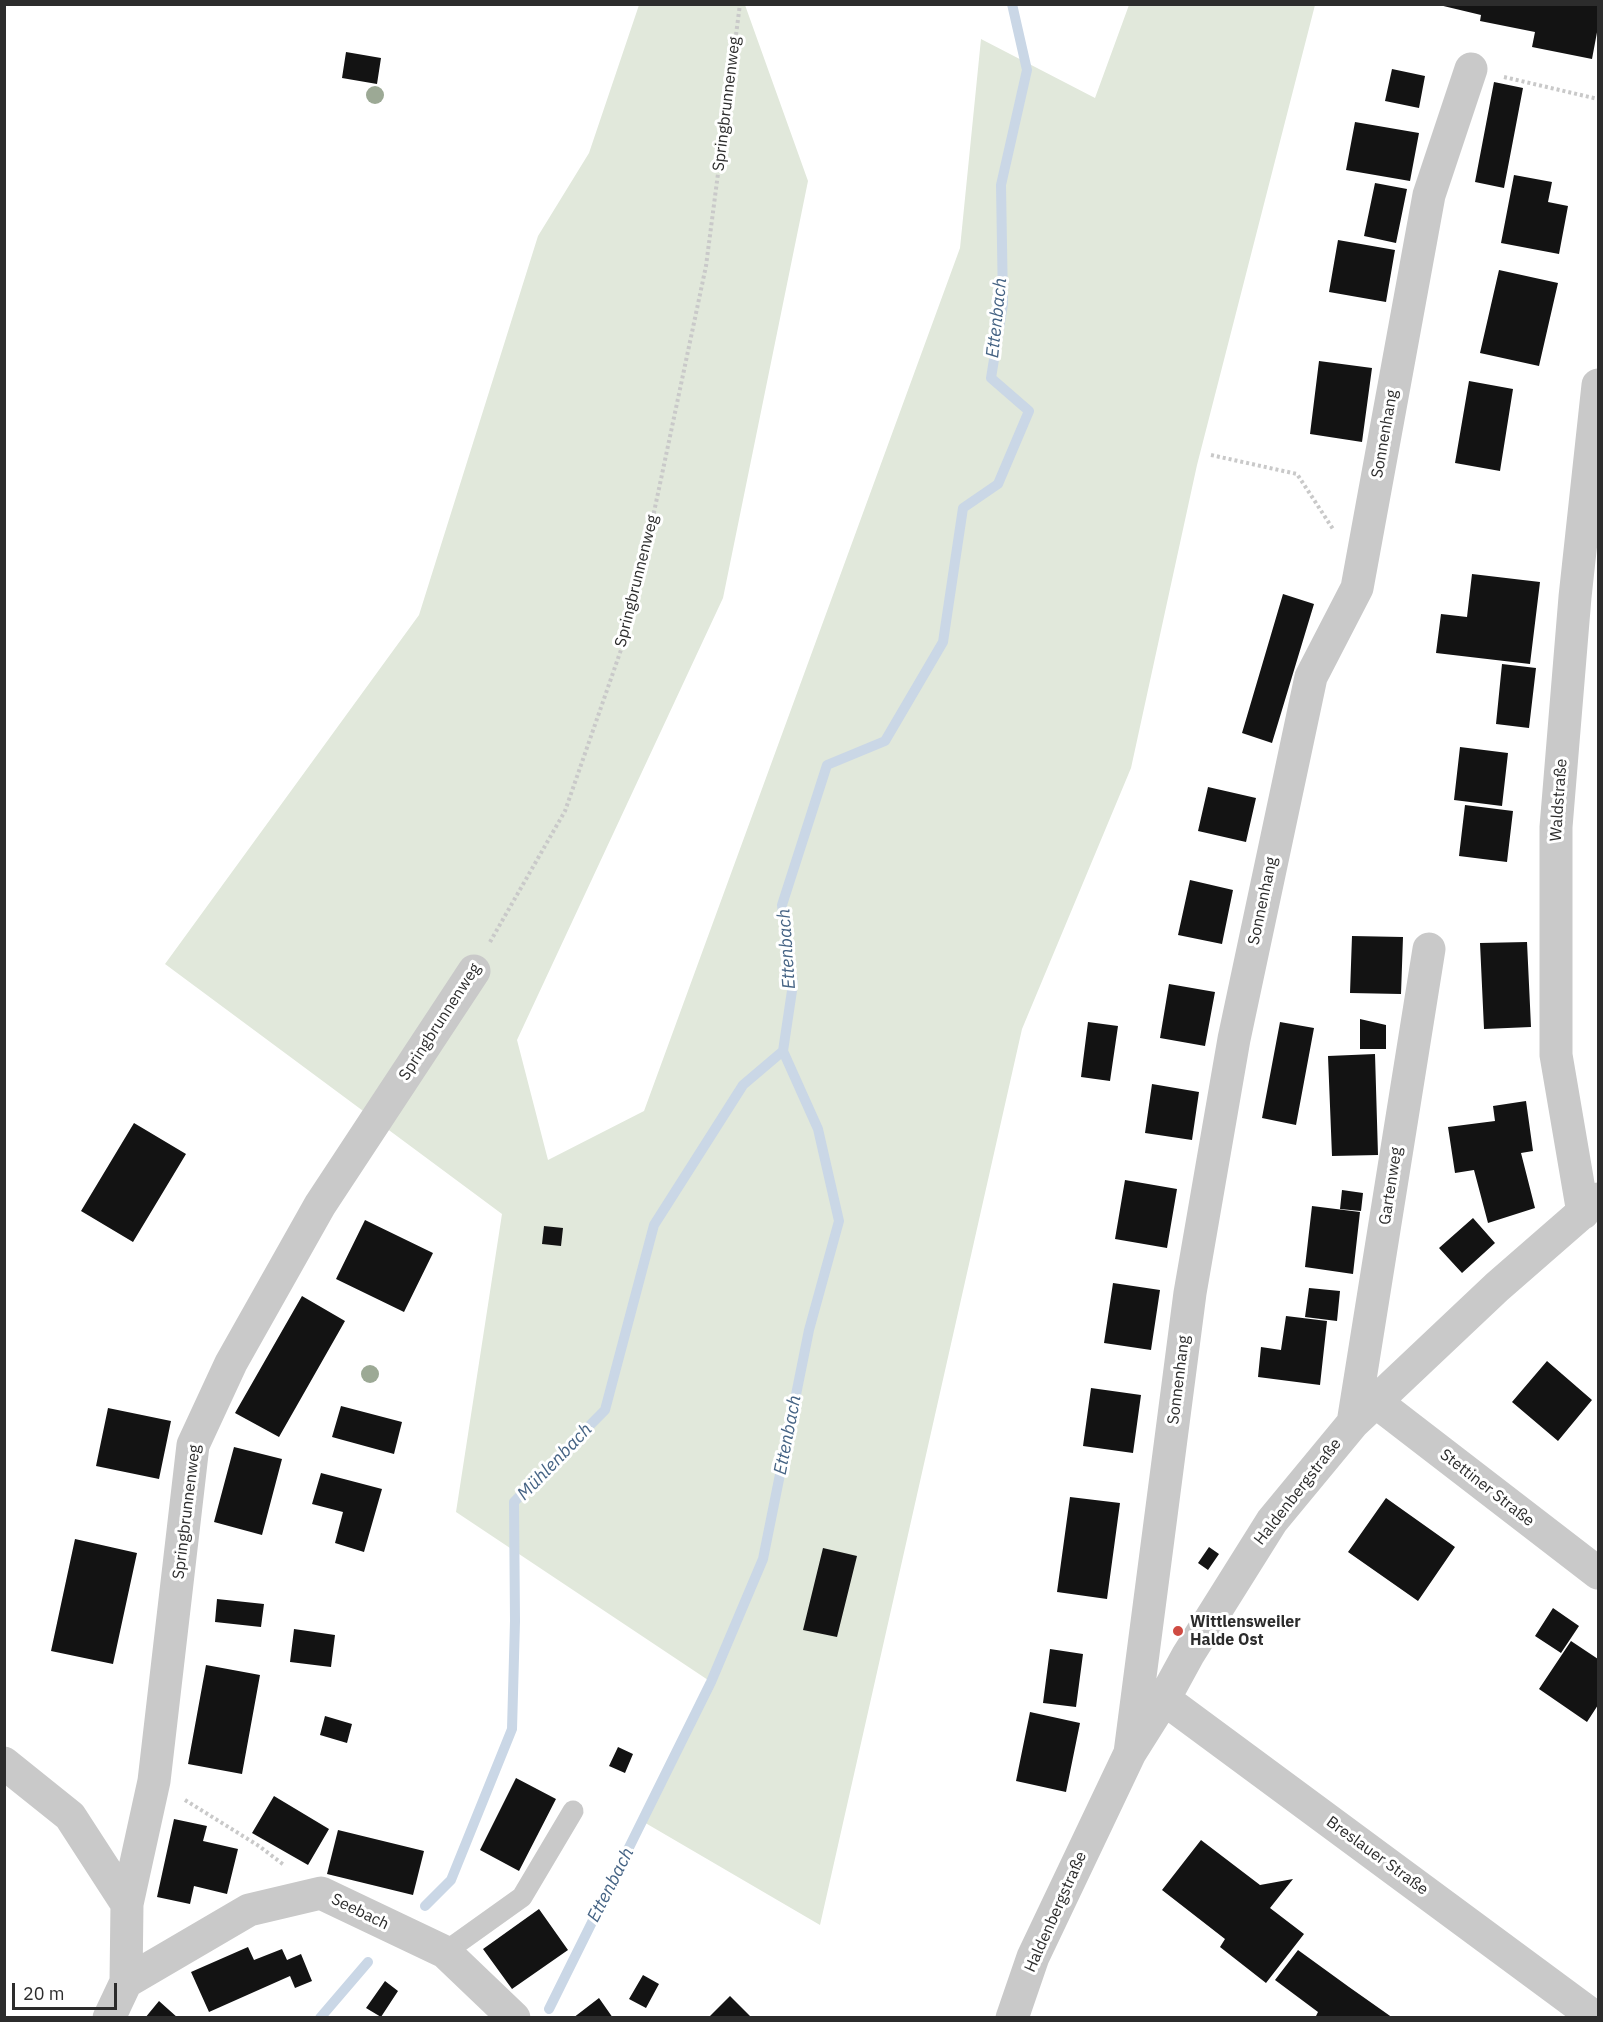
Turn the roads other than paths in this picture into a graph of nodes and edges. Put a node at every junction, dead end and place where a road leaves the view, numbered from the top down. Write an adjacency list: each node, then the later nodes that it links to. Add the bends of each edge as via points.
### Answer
1 (1471, 69): 9 (street, Sonnenhang, via 1429,195 1357,588 1311,677 1234,1039 1190,1293)
2 (1599, 386): 5 (street, Waldstraße, via 1575,597 1556,827 1556,1055)
3 (1429, 949): 6 (street, Gartenweg)
4 (474, 971): 12 (street, Springbrunnenweg, via 320,1205 231,1363 193,1445 154,1781)
5 (1591, 1206): 6 (street, Haldenbergstraße, via 1497,1287)
6 (1365, 1413): 7 (street, Stettiner Straße); 8 (street, Haldenbergstraße, via 1272,1521)
7 (1599, 1573)
8 (1164, 1699): 9 (street, Haldenbergstraße); 15 (street, Breslauer Straße)
9 (1130, 1753): 18 (street, Haldenbergstraße, via 1033,1957)
10 (4, 1763): 12 (street, via 70,1816)
11 (573, 1810): 13 (lane, via 522,1897)
12 (127, 1904): 14 (street, Springbrunnenweg)
13 (445, 1952): 14 (street, Seebach, via 321,1893 249,1910); 17 (street, Seebach)
14 (126, 1982): 16 (street, Springbrunnenweg)
15 (1589, 2013)
16 (108, 2018)
17 (514, 2018)
18 (1012, 2018)

